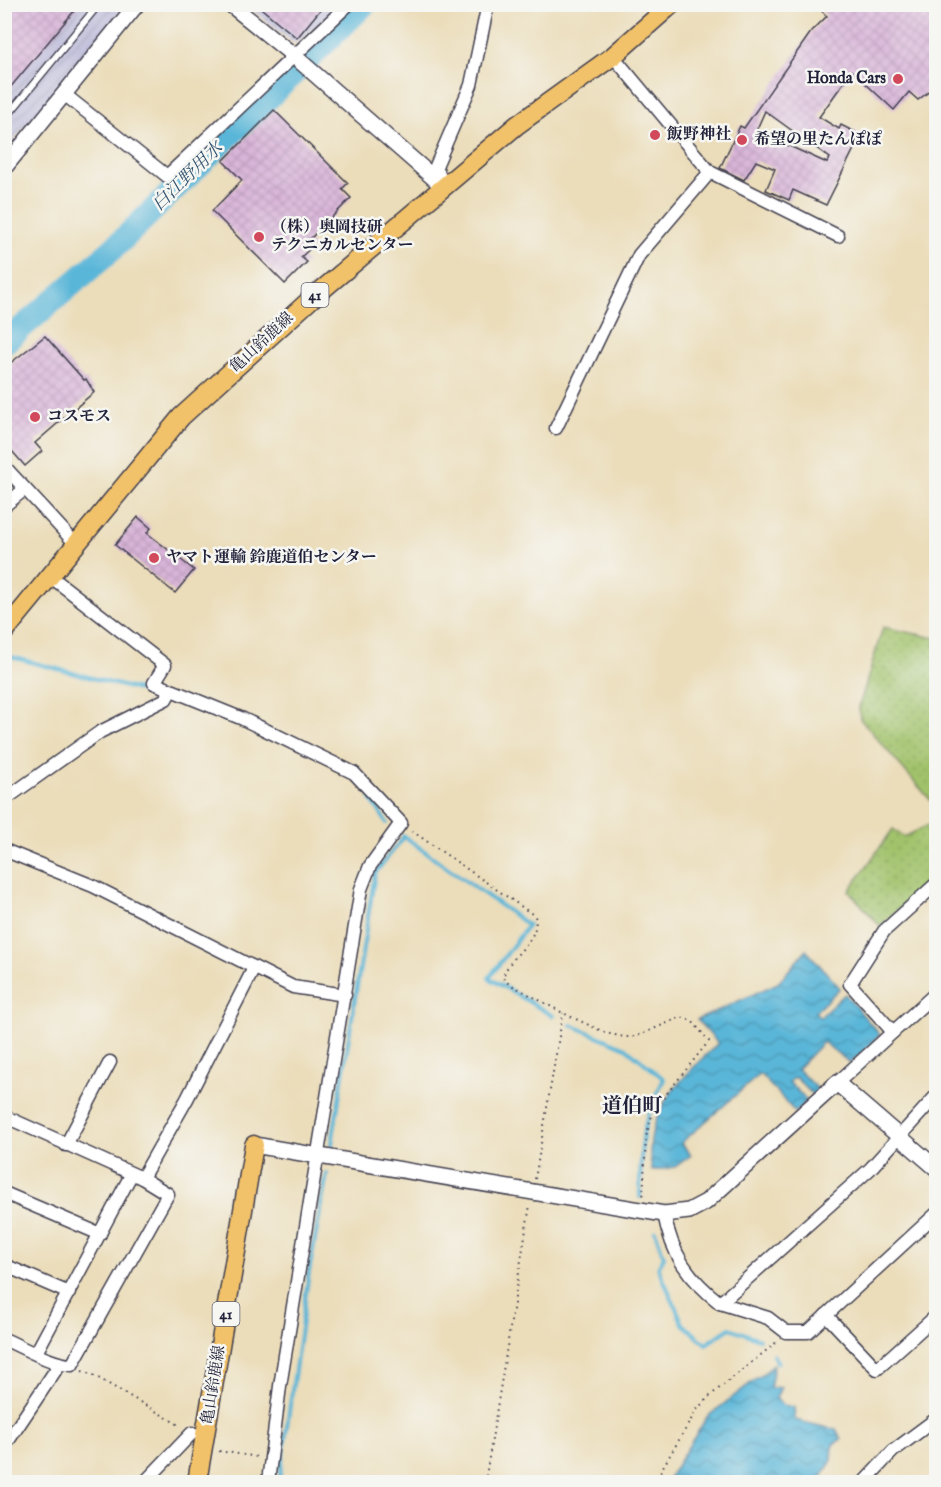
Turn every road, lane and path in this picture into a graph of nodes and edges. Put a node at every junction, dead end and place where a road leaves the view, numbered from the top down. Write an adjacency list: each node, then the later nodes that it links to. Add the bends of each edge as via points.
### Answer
1 (99, 4): 10 (lane)
2 (137, 4): 9 (street)
3 (230, 4): 8 (street)
4 (349, 4): 8 (street)
5 (488, 4): 13 (street, via 471,85 436,166)
6 (672, 4): 7 (main road, 亀山鈴鹿線 / 41)
7 (613, 56): 12 (street); 13 (main road, 亀山鈴鹿線 / 41, via 517,125)
8 (299, 61): 9 (street, via 167,176); 13 (street)
9 (64, 93): 11 (street)
10 (4, 120)
11 (4, 168)
12 (710, 172): 14 (street); 15 (street, via 639,255)
13 (444, 187): 19 (main road, 亀山鈴鹿線 / 41, via 309,300 182,417)
14 (838, 236)
15 (555, 428)
16 (4, 466): 17 (street)
17 (25, 489): 18 (street); 19 (street)
18 (4, 506)
19 (75, 543): 20 (main road, 亀山鈴鹿線 / 41)
20 (50, 576): 21 (main road, 亀山鈴鹿線 / 41); 22 (street, via 165,665 154,683)
21 (4, 632)
22 (170, 692): 23 (street, via 166,699 99,732); 24 (street, via 198,699 354,772)
23 (4, 800)
24 (401, 823): 29 (street, via 364,875); 30 (path, via 535,916 533,936 505,969 503,978)
25 (4, 850): 27 (street, via 93,886)
26 (936, 884): 31 (street, via 884,932 850,984)
27 (254, 968): 29 (street, via 293,987); 41 (street, via 187,1099)
28 (936, 993): 31 (street)
29 (345, 995): 39 (street)
30 (563, 1013): 42 (path); 44 (path, via 606,1033 630,1038 687,1018 709,1041 653,1111 646,1137)
31 (893, 1032): 33 (street)
32 (110, 1062): 37 (street)
33 (837, 1083): 36 (street); 45 (street, via 706,1202 689,1211)
34 (936, 1096): 36 (street)
35 (4, 1116): 37 (street)
36 (899, 1136): 40 (street); 50 (street, via 870,1169)
37 (66, 1145): 41 (street)
38 (254, 1145): 39 (street); 58 (main road, 亀山鈴鹿線 / 41)
39 (319, 1156): 42 (street); 60 (street)
40 (936, 1168)
41 (136, 1177): 47 (street); 56 (street, via 168,1194)
42 (533, 1191): 44 (street); 64 (path)
43 (4, 1193): 47 (street)
44 (645, 1210): 45 (street)
45 (664, 1214): 50 (street, via 682,1266 697,1285)
46 (936, 1214): 51 (street)
47 (100, 1234): 49 (street)
48 (4, 1265): 49 (street)
49 (69, 1293): 55 (street)
50 (720, 1303): 53 (street, via 768,1318)
51 (826, 1315): 52 (street, via 877,1369); 53 (street, via 808,1332)
52 (936, 1316)
53 (786, 1332): 65 (path, via 698,1408)
54 (4, 1340): 55 (street)
55 (36, 1353): 56 (street)
56 (65, 1365): 58 (path, via 150,1406); 59 (street)
57 (936, 1419): 66 (street, via 893,1451)
58 (198, 1437): 60 (path, via 218,1451); 61 (street); 62 (main road, 亀山鈴鹿線 / 41)
59 (4, 1447)
60 (271, 1460): 63 (street)
61 (146, 1482)
62 (197, 1482)
63 (268, 1482)
64 (484, 1482)
65 (654, 1482)
66 (864, 1482)

